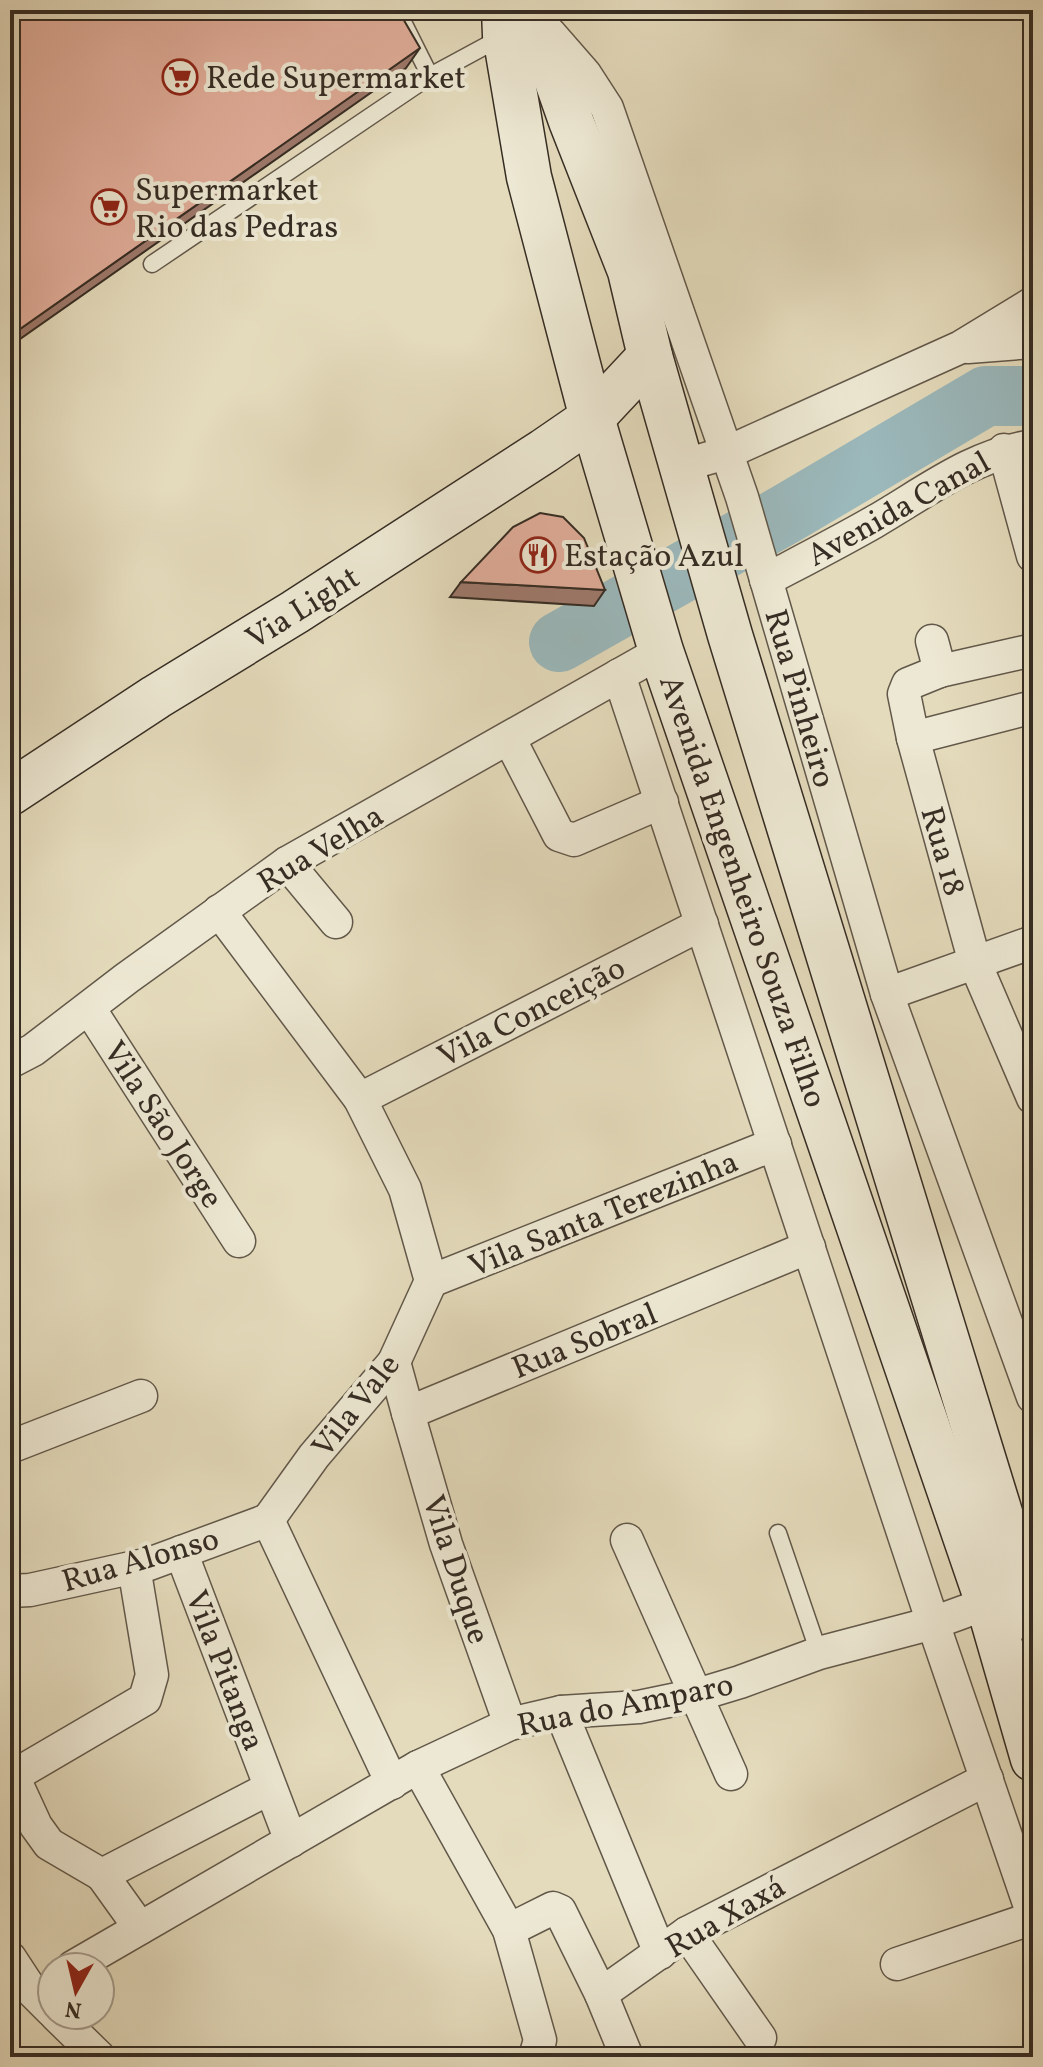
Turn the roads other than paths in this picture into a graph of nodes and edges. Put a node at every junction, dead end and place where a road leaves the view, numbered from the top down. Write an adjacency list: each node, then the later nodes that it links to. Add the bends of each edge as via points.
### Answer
1 (397, 10): 3 (lane)
2 (519, 18): 3 (lane); 4 (main road, Avenida Engenheiro Souza Filho); 5 (main road, Avenida Engenheiro Souza Filho)
3 (430, 76): 6 (lane)
4 (589, 115): 5 (street); 10 (main road, Avenida Engenheiro Souza Filho); 13 (street, Rua Pinheiro)
5 (522, 139): 11 (main road, Avenida Engenheiro Souza Filho)
6 (152, 264)
7 (1033, 303): 9 (street)
8 (1033, 342): 9 (street)
9 (961, 347): 13 (street)
10 (650, 356): 11 (main road, Via Light); 14 (main road, Avenida Engenheiro Souza Filho)
11 (592, 418): 19 (main road, Avenida Engenheiro Souza Filho, via 621,508); 23 (main road, Via Light)
12 (1019, 448): 15 (street); 16 (street, Avenida Canal, via 969,465 873,523)
13 (726, 453): 14 (street); 16 (street, Rua Pinheiro)
14 (683, 473): 53 (main road, Avenida Engenheiro Souza Filho)
15 (1033, 556)
16 (762, 566): 31 (street, Rua Pinheiro)
17 (1033, 650): 18 (street)
18 (996, 660): 20 (street); 22 (street, Rua 18, via 936,656 904,694)
19 (644, 668): 21 (street, Rua Velha); 24 (street); 52 (main road, Avenida Engenheiro Souza Filho)
20 (1021, 710): 22 (street)
21 (509, 738): 24 (street, via 559,835 568,839); 25 (street, Rua Velha)
22 (913, 738): 30 (street, Rua 18)
23 (10, 793)
24 (662, 802): 28 (street)
25 (287, 863): 26 (street, Rua Velha); 27 (street)
26 (219, 911): 32 (street, Rua Velha); 35 (street)
27 (336, 922)
28 (702, 924): 35 (street, Vila Conceição); 36 (street)
29 (1033, 942): 30 (street)
30 (975, 963): 31 (street); 34 (street, Rua 18)
31 (887, 994): 40 (street, Rua Pinheiro)
32 (89, 1008): 33 (street, Rua Velha); 37 (street, Vila São Jorge)
33 (10, 1062)
34 (1033, 1098)
35 (360, 1099): 39 (street, via 405,1189)
36 (775, 1144): 38 (street); 39 (street, Vila Santa Terezinha)
37 (239, 1241)
38 (809, 1247): 44 (street, Rua Sobral); 54 (street)
39 (431, 1281): 41 (street, Vila Vale)
40 (1027, 1357): 43 (street, Rua Pinheiro)
41 (394, 1362): 44 (street); 46 (street, Vila Vale)
42 (141, 1396): 45 (street)
43 (1033, 1397)
44 (408, 1413): 58 (street, Vila Duque, via 446,1544)
45 (10, 1447)
46 (268, 1520): 49 (street, Rua Alonso); 61 (street)
47 (778, 1533): 55 (lane)
48 (627, 1540): 56 (street)
49 (181, 1552): 50 (street, Rua Alonso); 64 (street, Vila Pitanga)
50 (134, 1567): 51 (street, Rua Alonso); 62 (street, via 152,1675 145,1699)
51 (10, 1591)
52 (988, 1603): 54 (street, Rua do Amparo); 59 (main road, Avenida Engenheiro Souza Filho)
53 (1033, 1620)
54 (933, 1623): 55 (street, Rua do Amparo); 63 (street)
55 (819, 1653): 56 (street, Rua do Amparo)
56 (697, 1695): 57 (street, Rua do Amparo, via 639,1707); 60 (street)
57 (561, 1712): 58 (street, Rua do Amparo); 72 (street)
58 (510, 1724): 61 (street, Rua do Amparo)
59 (1033, 1759)
60 (731, 1774)
61 (405, 1775): 65 (street, Rua do Amparo); 69 (street)
62 (12, 1777): 66 (street, via 49,1844)
63 (987, 1779): 67 (street); 70 (street, Rua Xaxá)
64 (270, 1788): 65 (street, Vila Pitanga); 66 (street, Vila Pitanga)
65 (291, 1841): 68 (street, Rua do Amparo)
66 (102, 1875): 68 (street)
67 (1033, 1916): 74 (street)
68 (140, 1928): 71 (street, Rua do Amparo)
69 (509, 1930): 75 (street, via 553,1908 560,1911); 80 (street, via 540,2040)
70 (687, 1933): 72 (street, Rua Xaxá); 78 (street)
71 (100, 1951)
72 (660, 1953): 75 (street, Rua Xaxá)
73 (10, 1958): 76 (street)
74 (897, 1964)
75 (601, 1994): 81 (street)
76 (36, 1995)
77 (72, 2031): 79 (street)
78 (760, 2038)
79 (99, 2057)
80 (535, 2057)
81 (627, 2057)

